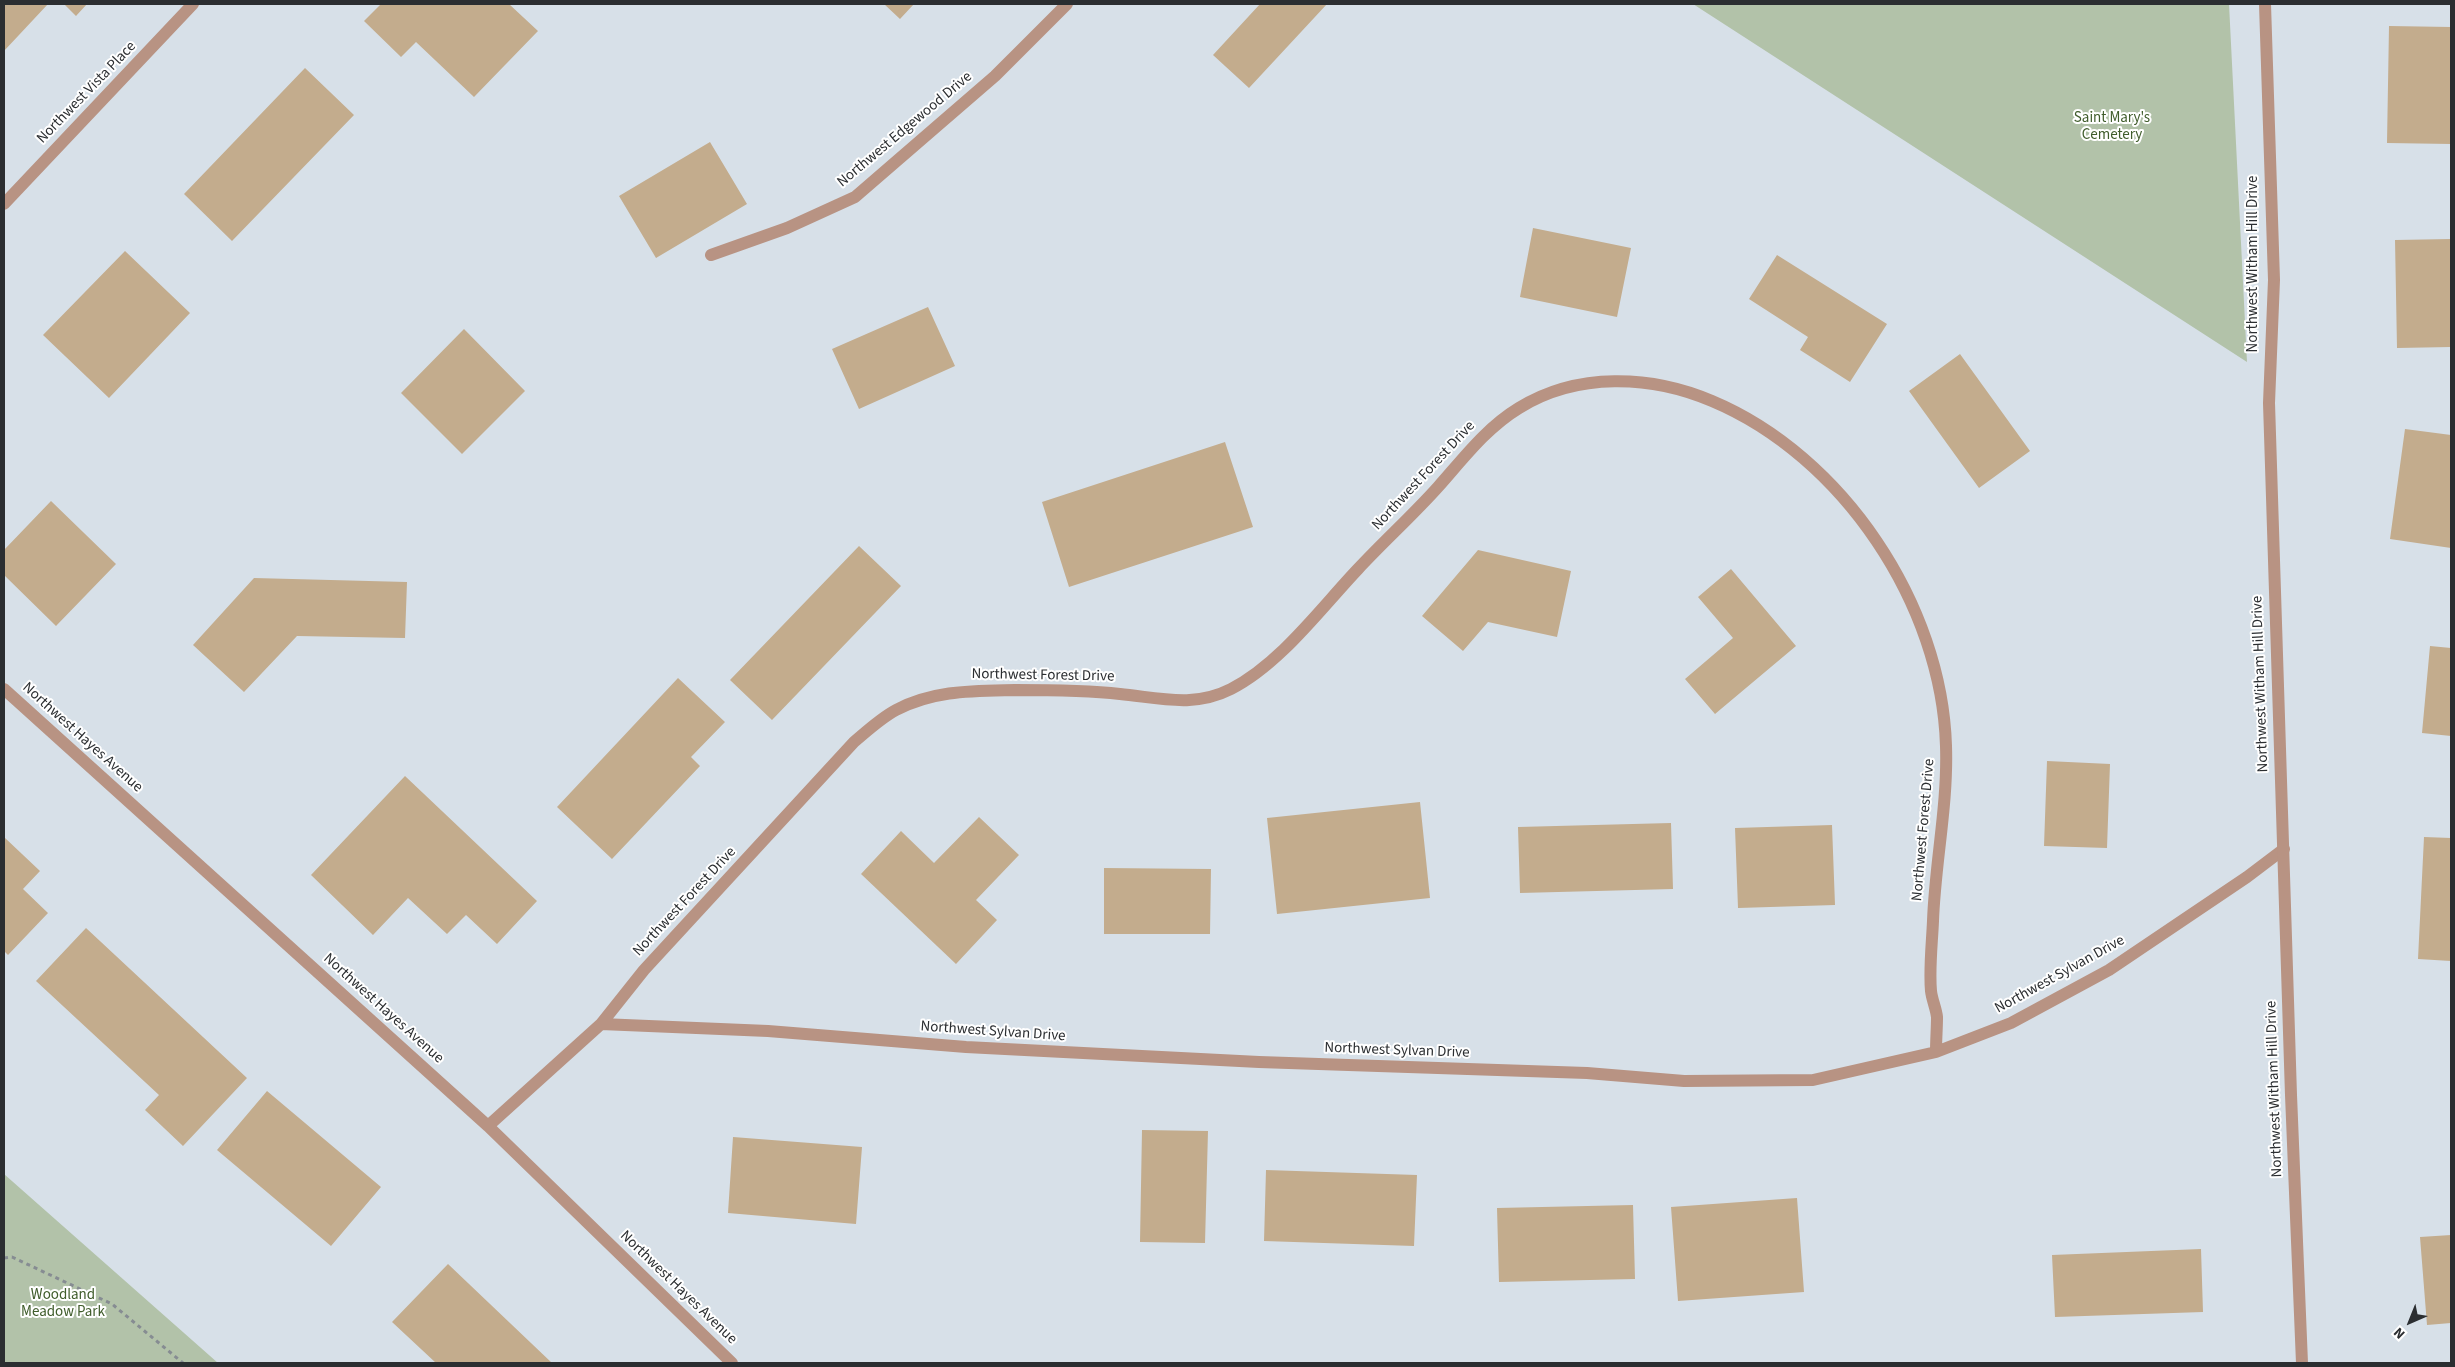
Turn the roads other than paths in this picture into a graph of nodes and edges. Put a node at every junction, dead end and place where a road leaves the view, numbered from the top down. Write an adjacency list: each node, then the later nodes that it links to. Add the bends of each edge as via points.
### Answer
1 (193, 4): 4 (street, Northwest Vista Place)
2 (1067, 4): 5 (street, Northwest Edgewood Drive, via 995,76 855,197 787,228)
3 (2265, 4): 7 (street, Northwest Witham Hill Drive, via 2274,280 2269,403)
4 (4, 204)
5 (711, 255)
6 (4, 689): 10 (street, Northwest Hayes Avenue)
7 (2284, 849): 9 (street, Northwest Sylvan Drive, via 2109,970 2011,1023); 12 (street, Northwest Witham Hill Drive)
8 (601, 1024): 9 (street, Northwest Sylvan Drive, via 768,1031 966,1048 1249,1062 1587,1073 1684,1082 1813,1080); 9 (street, Northwest Forest Drive, via 644,970 854,742 893,712 923,698 956,691 1055,689 1118,693 1179,702 1212,698 1237,686 1279,654 1404,525 1491,427 1520,406 1553,392 1596,381 1656,383 1694,393 1730,408 1785,442 1841,493 1879,543 1906,594 1930,656 1940,694 1946,743 1946,792 1938,842 1933,918 1931,991 1937,1015); 10 (street)
9 (1936, 1052)
10 (488, 1126): 11 (street, Northwest Hayes Avenue)
11 (732, 1363)
12 (2302, 1363)

